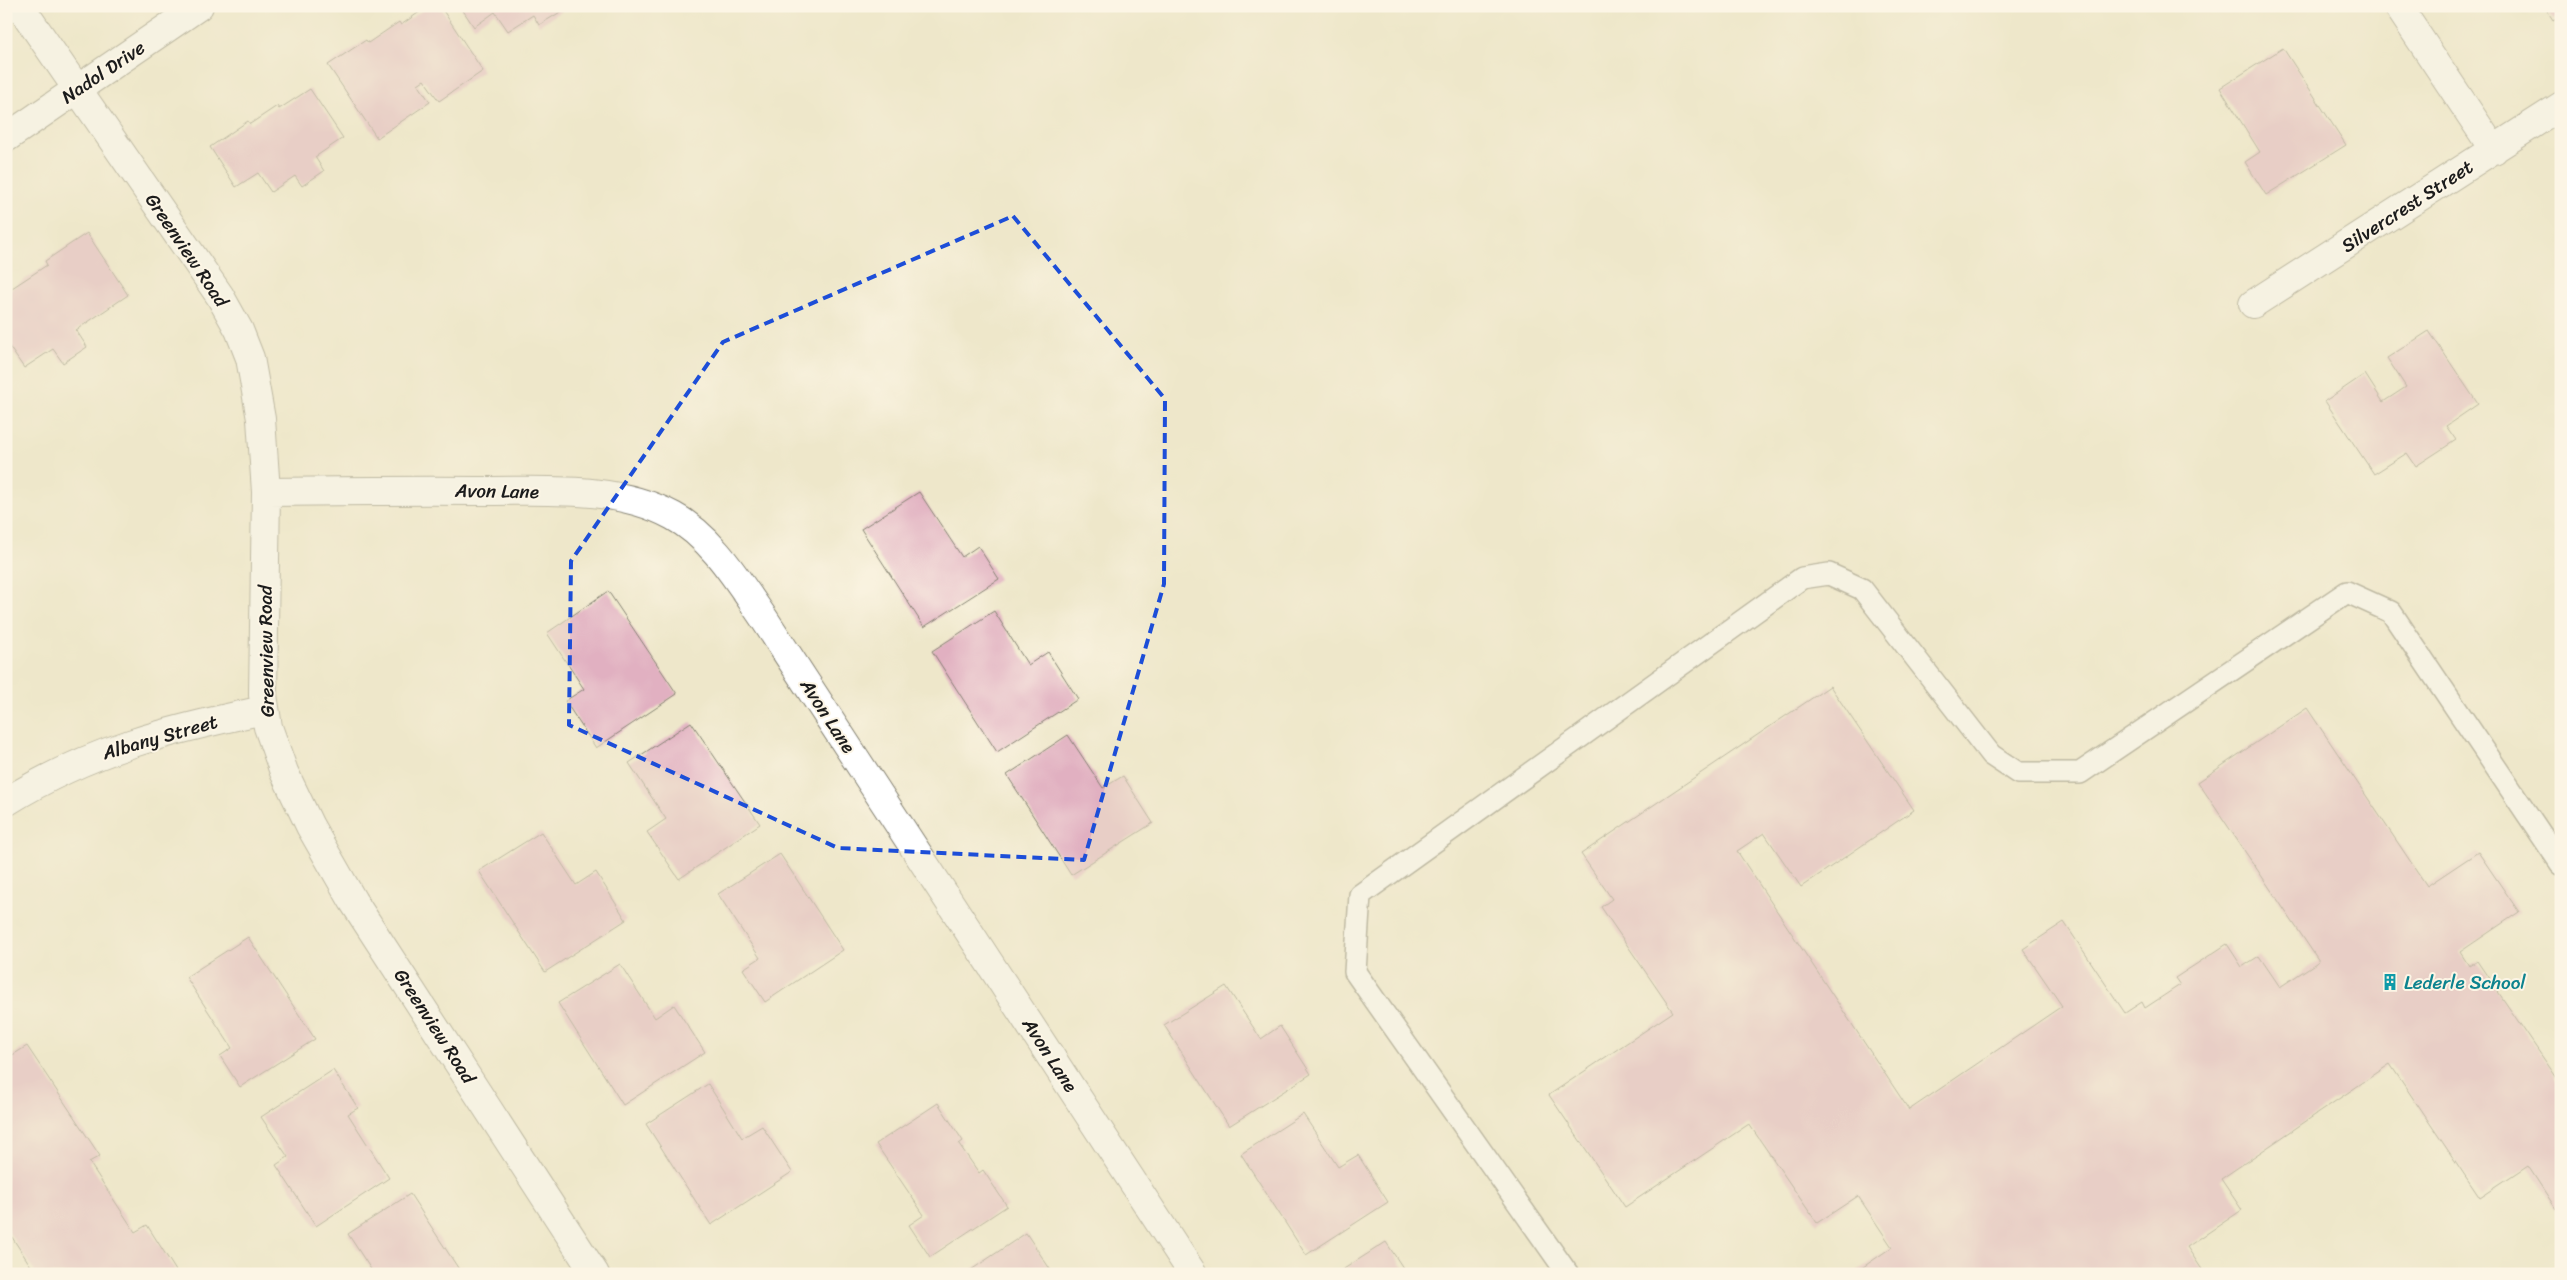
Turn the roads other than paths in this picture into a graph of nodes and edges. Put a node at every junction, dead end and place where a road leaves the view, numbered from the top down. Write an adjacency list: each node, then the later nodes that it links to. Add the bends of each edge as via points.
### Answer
1 (20, 6): 4 (street, Greenview Road)
2 (199, 6): 4 (street, Nadol Drive)
3 (2398, 6): 7 (street)
4 (76, 90): 6 (street, Nadol Drive); 9 (street, Greenview Road, via 220,296 239,330 250,358 260,409)
5 (2561, 106): 7 (street, Silvercrest Street)
6 (6, 138)
7 (2494, 150): 8 (street, Silvercrest Street)
8 (2253, 304)
9 (266, 492): 10 (street, Greenview Road); 14 (street, Avon Lane, via 439,490 589,494 622,498 647,506 673,516 690,528 715,552 763,617)
10 (264, 710): 11 (street, Albany Street, via 176,729 126,744 61,772); 13 (street, Greenview Road, via 278,756 297,801 353,901)
11 (6, 802)
12 (2561, 864): 15 (lane, via 2390,612 2347,592 2080,773 2018,772 1991,755 1862,589 1829,574 1802,578 1360,895 1355,972)
13 (595, 1274)
14 (1193, 1274)
15 (1568, 1274)

